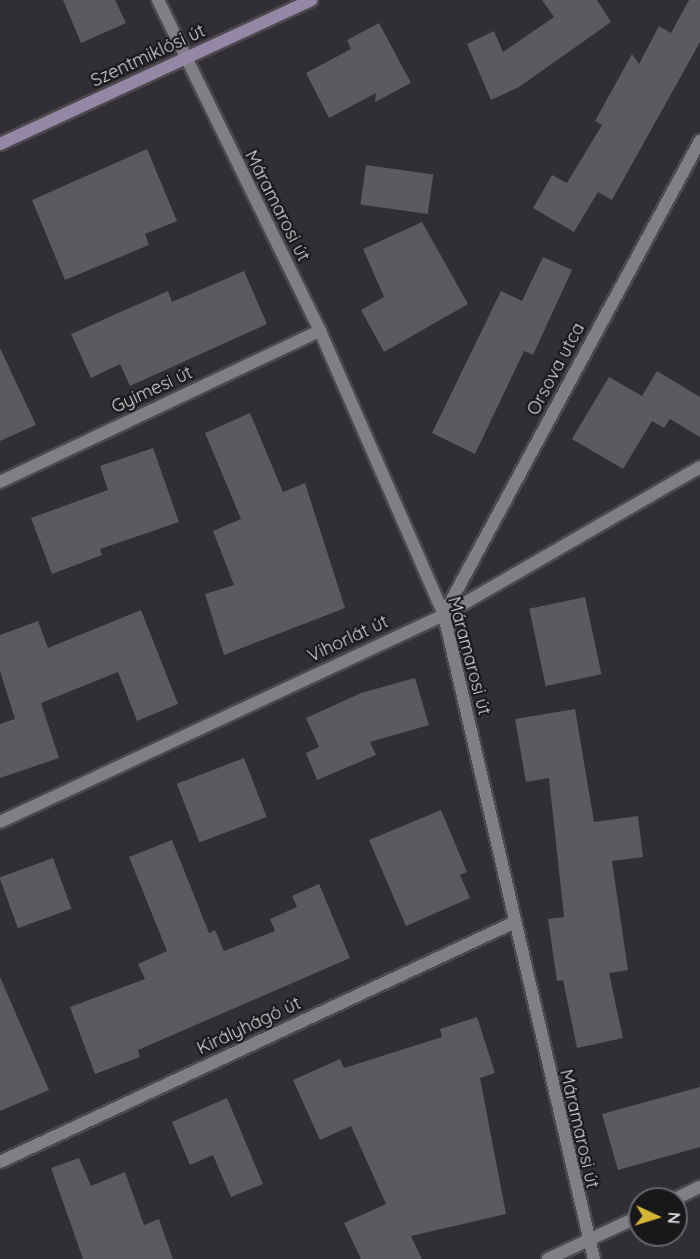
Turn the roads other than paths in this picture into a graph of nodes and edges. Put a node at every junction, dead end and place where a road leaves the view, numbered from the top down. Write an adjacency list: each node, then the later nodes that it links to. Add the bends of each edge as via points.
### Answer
1 (158, 0): 3 (street, Máramarosi út)
2 (311, 0): 3 (street, Szentmiklósi út)
3 (183, 59): 5 (street, Szentmiklósi út); 6 (street, Máramarosi út)
4 (700, 141): 9 (street, Orsova utca)
5 (0, 144)
6 (320, 331): 8 (street, Gyimesi út); 9 (street, Máramarosi út)
7 (700, 467): 9 (street, Vihorlát út)
8 (0, 482)
9 (444, 615): 10 (street, Vihorlát út); 11 (street, Máramarosi út)
10 (0, 822)
11 (513, 923): 12 (street, Királyhágó út); 14 (street, Máramarosi út)
12 (0, 1162)
13 (628, 1222): 14 (street)
14 (587, 1241): 15 (street); 16 (street, Máramarosi út)
15 (548, 1259)
16 (594, 1259)

